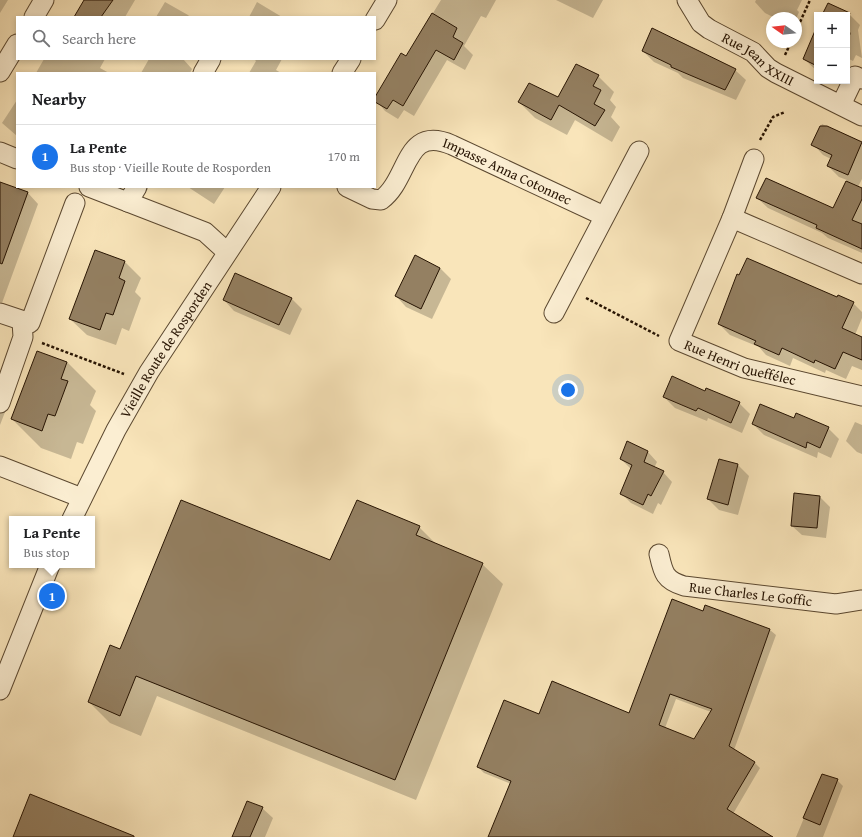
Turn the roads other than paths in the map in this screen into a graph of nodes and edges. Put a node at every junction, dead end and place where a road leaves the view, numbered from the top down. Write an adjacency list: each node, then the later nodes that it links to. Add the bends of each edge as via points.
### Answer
1 (44, 0): 4 (street)
2 (387, 0): 5 (street)
3 (687, 0): 13 (street, Rue Jean XXIII, via 701,23 709,29 753,52 776,73)
4 (35, 16)
5 (376, 18)
6 (16, 46): 9 (street)
7 (210, 60): 10 (street)
8 (350, 60): 11 (street)
9 (0, 72)
10 (204, 72)
11 (343, 72)
12 (862, 79): 13 (street, via 856,76)
13 (841, 105): 14 (street, Rue Jean XXIII)
14 (862, 116)
15 (639, 151): 24 (street)
16 (0, 152): 17 (street)
17 (16, 159)
18 (754, 159): 25 (street, Rue Henri Queffélec)
19 (95, 188): 22 (street)
20 (270, 188): 26 (street, Vieille Route de Rosporden)
21 (349, 188): 24 (street, Impasse Anna Cotonnec, via 372,199 381,200 393,190 413,150 422,141 433,139 452,144)
22 (133, 195): 26 (street, via 205,232)
23 (75, 203): 30 (street)
24 (604, 216): 28 (street)
25 (732, 218): 27 (street); 31 (street, Rue Henri Queffélec, via 679,341 744,368)
26 (228, 252): 34 (street, Vieille Route de Rosporden, via 143,383)
27 (862, 274)
28 (554, 312)
29 (0, 313): 30 (street)
30 (25, 327): 32 (street)
31 (862, 396)
32 (0, 403)
33 (0, 466): 34 (street)
34 (82, 498): 35 (street, Vieille Route de Rosporden)
35 (73, 516)
36 (659, 554): 38 (street, Rue Charles Le Goffic, via 666,577 684,586 836,604)
37 (49, 568): 39 (street)
38 (862, 600)
39 (0, 690)

